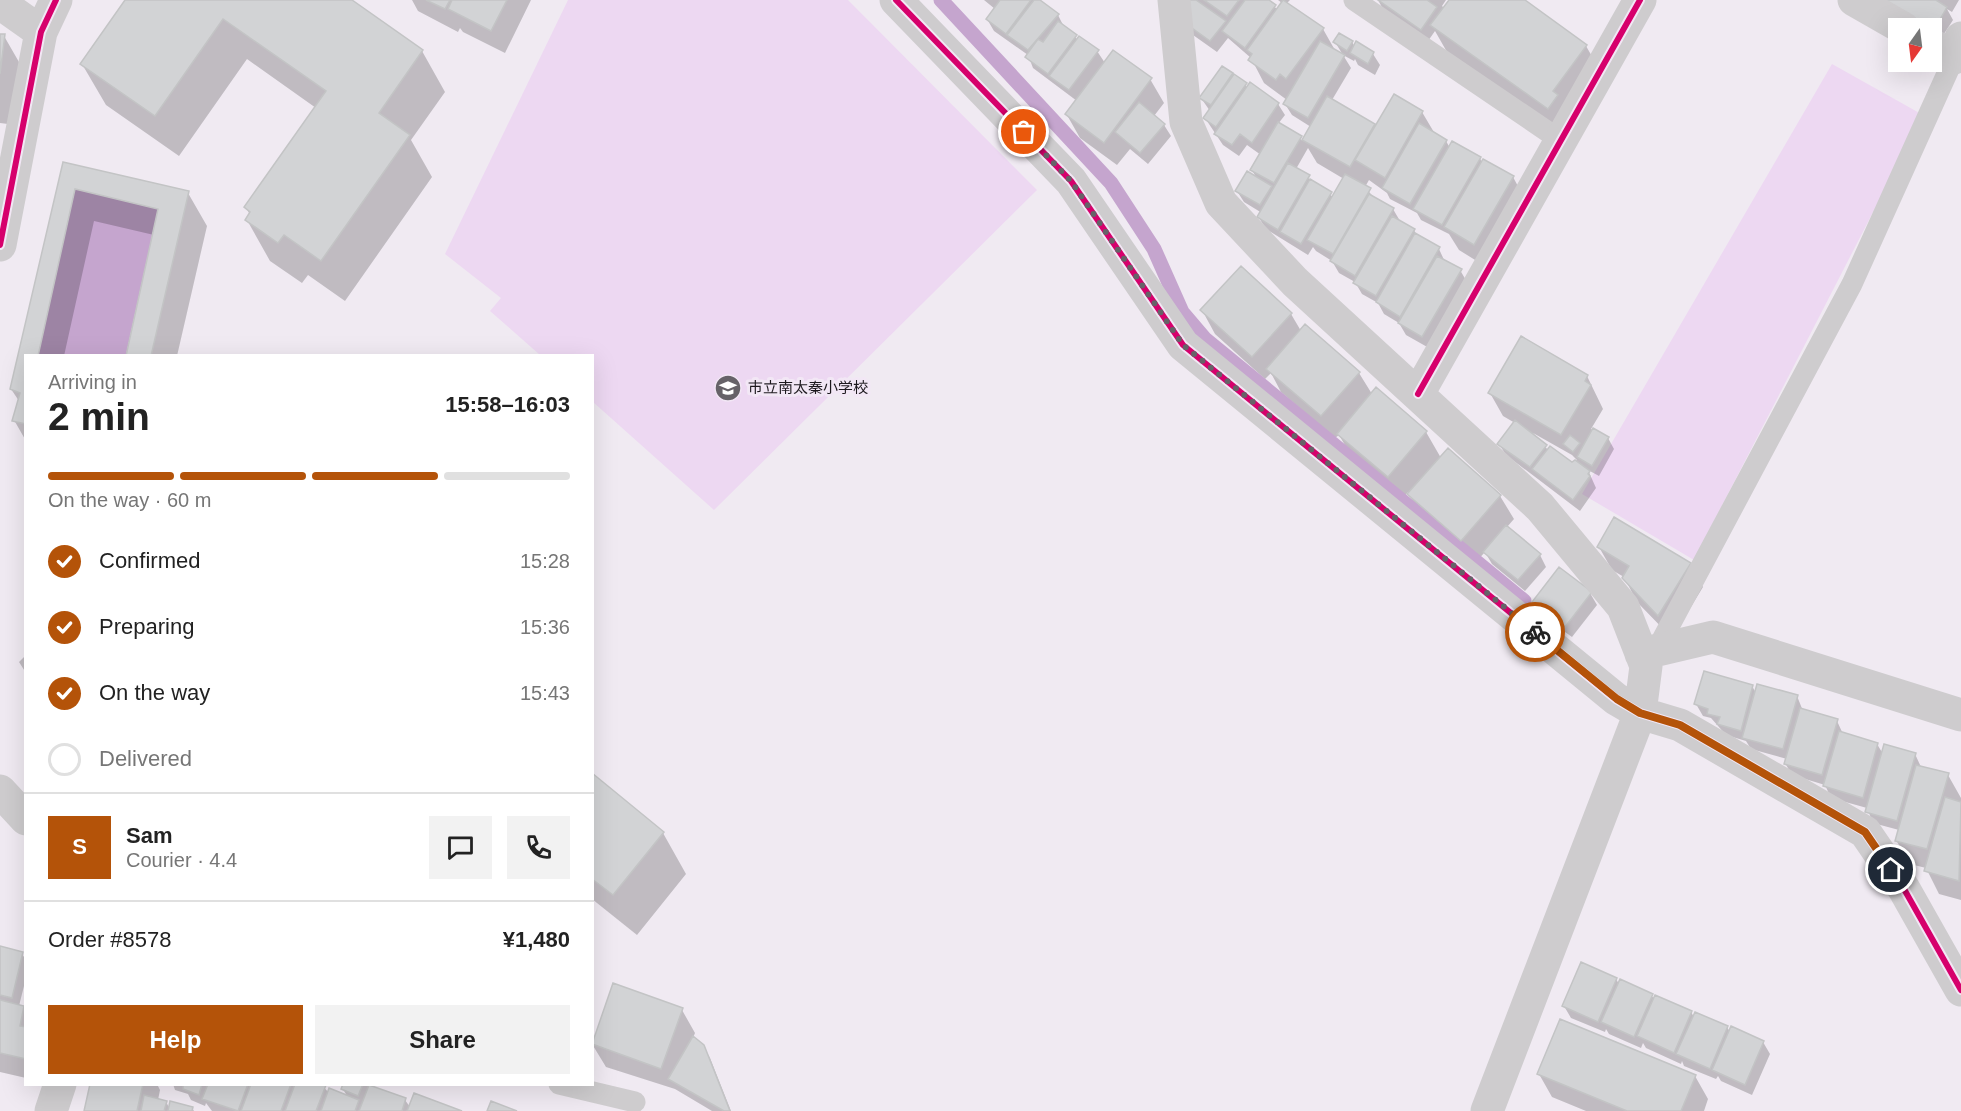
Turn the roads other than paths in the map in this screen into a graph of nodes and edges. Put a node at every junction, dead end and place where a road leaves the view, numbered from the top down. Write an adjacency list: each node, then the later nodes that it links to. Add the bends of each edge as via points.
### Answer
1 (56, 0): 9 (street)
2 (896, 0): 16 (street, via 1071,181 1183,345 1617,699)
3 (1174, 0): 14 (street, via 1186,122 1221,203 1295,282)
4 (1354, 0): 11 (lane)
5 (1640, 0): 11 (street)
6 (1854, 0): 8 (street)
7 (0, 3): 9 (street)
8 (1888, 19)
9 (41, 32): 12 (street)
10 (1949, 47): 15 (lane, via 1852,284)
11 (1560, 140): 14 (street)
12 (5, 194): 13 (street)
13 (0, 245)
14 (1418, 394): 15 (street, via 1540,507 1623,606)
15 (1649, 653): 16 (street); 17 (street, via 1713,637)
16 (1640, 713): 20 (street, via 1680,725 1865,832 1904,889); 25 (street)
17 (1961, 715)
18 (0, 791): 19 (street)
19 (24, 817)
20 (1961, 990)
21 (59, 1086): 24 (street)
22 (567, 1086): 23 (lane)
23 (635, 1102)
24 (51, 1111)
25 (1487, 1111)

